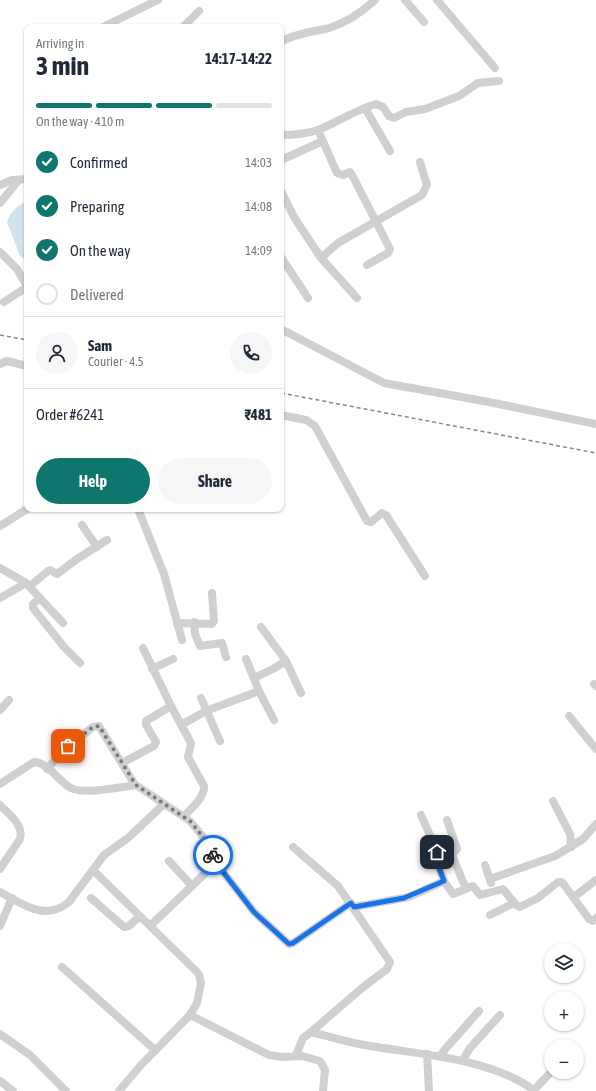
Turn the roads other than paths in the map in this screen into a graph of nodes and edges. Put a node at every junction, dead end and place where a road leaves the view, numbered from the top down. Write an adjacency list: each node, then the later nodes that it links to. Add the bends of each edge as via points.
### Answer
1 (375, 0): 9 (street, via 353,18)
2 (405, 0): 6 (street)
3 (437, 0): 10 (street)
4 (153, 1): 7 (street)
5 (199, 11): 8 (street)
6 (424, 22)
7 (108, 24)
8 (186, 24)
9 (284, 40)
10 (495, 68)
11 (499, 81): 12 (street, via 478,83 447,101 425,109 406,112 394,118 380,105)
12 (365, 108): 13 (street); 16 (street)
13 (318, 130): 14 (street, via 298,135); 15 (street)
14 (284, 135)
15 (323, 141): 17 (street); 24 (street, via 338,173 343,176 350,172 352,175)
16 (390, 151)
17 (284, 159)
18 (420, 162): 24 (street, via 427,185 422,195)
19 (24, 180): 20 (street)
20 (18, 181): 21 (street, via 12,180); 23 (street)
21 (0, 185)
22 (284, 198): 26 (street)
23 (0, 203)
24 (376, 222): 26 (street, via 338,244); 28 (street, via 390,250)
25 (0, 252): 29 (street, via 17,269)
26 (321, 258): 32 (street)
27 (284, 262): 31 (street)
28 (367, 265)
29 (24, 282)
30 (24, 289): 33 (street)
31 (308, 298)
32 (357, 298)
33 (4, 302)
34 (284, 330): 38 (street, via 384,383)
35 (0, 364): 36 (street, via 7,361)
36 (24, 365)
37 (284, 416): 46 (street, via 306,420 315,426 367,521 372,522 382,513 386,515)
38 (596, 424)
39 (24, 511): 42 (street)
40 (139, 512): 53 (street, via 164,574)
41 (82, 525): 44 (street)
42 (0, 526)
43 (107, 540): 44 (street)
44 (96, 547): 47 (street, via 57,574 50,570)
45 (0, 568): 47 (street)
46 (425, 576)
47 (28, 585): 49 (street); 50 (street)
48 (212, 593): 51 (street, via 214,622)
49 (0, 598)
50 (40, 598): 52 (street); 61 (street, via 32,608)
51 (194, 622): 53 (street); 57 (street, via 199,645 203,647 222,643)
52 (63, 623)
53 (177, 623): 55 (street)
54 (261, 627): 60 (street)
55 (182, 640)
56 (143, 648): 62 (street)
57 (226, 657)
58 (173, 659): 62 (street)
59 (246, 659): 63 (street)
60 (286, 661): 63 (street); 65 (street)
61 (80, 663)
62 (152, 669): 68 (street)
63 (254, 678): 64 (street)
64 (259, 691): 70 (street); 72 (street)
65 (301, 693)
66 (201, 698): 70 (street)
67 (9, 700): 69 (street)
68 (171, 706): 73 (street); 76 (street, via 146,721 156,742 154,746)
69 (0, 710)
70 (206, 710): 73 (street); 74 (street)
71 (569, 716): 75 (street)
72 (274, 720)
73 (181, 725): 84 (street, via 191,743 189,760 204,789)
74 (220, 741)
75 (596, 749)
76 (122, 763): 77 (street, via 102,728 96,725 65,749); 79 (street)
77 (48, 769): 78 (street, via 38,762 30,763); 79 (street, via 67,785 79,791)
78 (0, 784)
79 (136, 785): 82 (street)
80 (553, 801): 88 (street, via 570,834)
81 (0, 804): 92 (street, via 19,826 22,834)
82 (164, 804): 84 (street); 93 (street, via 128,838 104,855)
83 (421, 815): 96 (street, via 436,851 435,857)
84 (184, 816): 90 (street, via 197,828)
85 (447, 820): 98 (street, via 457,849 452,855)
86 (596, 824): 88 (street, via 583,839)
87 (293, 847): 105 (street, via 338,886)
88 (571, 847): 94 (street, via 552,857)
89 (169, 861): 97 (street)
90 (217, 862): 97 (street); 105 (street, via 254,912 289,944)
91 (485, 865): 94 (street)
92 (0, 869)
93 (93, 870): 102 (street, via 69,902 62,907 44,912); 107 (street)
94 (490, 879): 99 (street)
95 (596, 880): 101 (street)
96 (444, 881): 98 (street, via 453,894); 105 (street, via 404,898)
97 (192, 886): 110 (street)
98 (466, 889): 99 (street, via 474,887 480,895)
99 (493, 891): 104 (street, via 503,889)
100 (0, 892): 102 (street)
101 (574, 897): 104 (street, via 562,882 558,882 523,906); 108 (street, via 589,919 593,921)
102 (12, 898): 109 (street)
103 (91, 898): 107 (street, via 124,927 129,926)
104 (514, 903): 106 (street)
105 (353, 905): 115 (street, via 388,959 389,966)
106 (490, 915)
107 (140, 916): 110 (street)
108 (596, 918)
109 (0, 926)
110 (150, 926): 114 (street, via 199,974 201,983 197,1003)
111 (62, 967): 117 (street)
112 (479, 1011): 120 (street)
113 (500, 1015): 121 (street, via 470,1048)
114 (190, 1016): 117 (street); 119 (street, via 269,1055)
115 (311, 1032): 118 (street, via 360,1044); 119 (street, via 303,1038)
116 (0, 1034): 124 (street, via 26,1052)
117 (155, 1050): 126 (street)
118 (427, 1054): 120 (street); 128 (street)
119 (296, 1055): 127 (street, via 320,1061 325,1070)
120 (440, 1056): 121 (street)
121 (462, 1061): 129 (street, via 514,1077)
122 (545, 1079): 129 (street)
123 (0, 1081): 125 (street)
124 (63, 1090)
125 (13, 1091)
126 (119, 1091)
127 (323, 1091)
128 (429, 1091)
129 (535, 1091)

